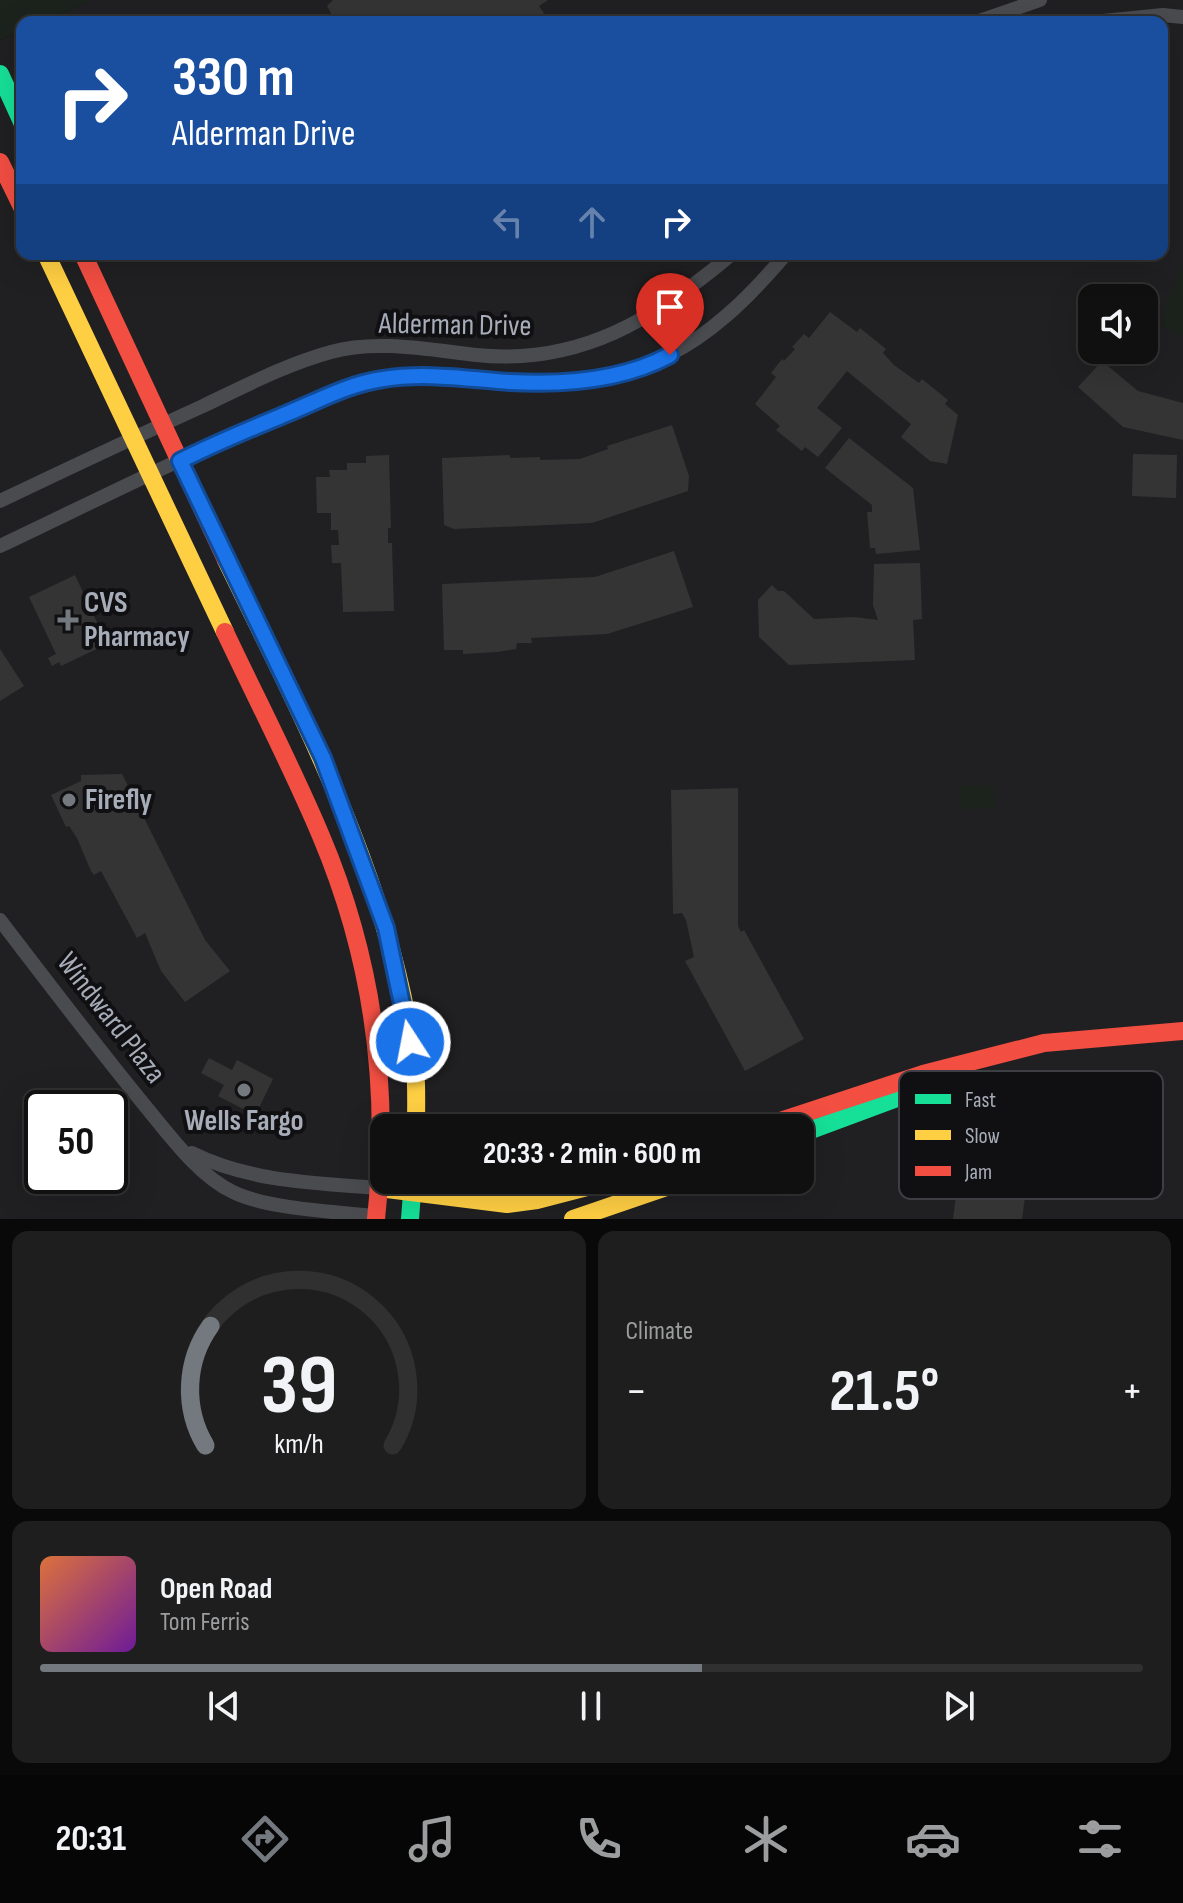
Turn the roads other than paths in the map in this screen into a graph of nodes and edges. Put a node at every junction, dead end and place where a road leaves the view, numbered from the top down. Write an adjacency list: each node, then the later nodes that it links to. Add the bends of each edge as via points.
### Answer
1 (1040, 0): 2 (street)
2 (991, 16)
3 (1153, 16): 4 (street)
4 (1183, 17)
5 (0, 74): 6 (main road)
6 (16, 109)
7 (0, 162): 8 (main road)
8 (16, 195)
9 (49, 260): 14 (main road)
10 (86, 260): 13 (main road)
11 (724, 260): 13 (street, Alderman Drive, via 662,310 568,350 522,357 383,347 334,351)
12 (781, 260): 15 (street, Alderman Drive, via 741,305 693,342 632,371 553,381 383,379 331,393)
13 (163, 424): 14 (street); 15 (main road)
14 (134, 438): 16 (main road); 17 (street)
15 (180, 461): 16 (street, Alderman Drive); 29 (main road, via 323,758 386,928 415,1068)
16 (151, 475): 18 (street); 28 (main road, via 321,836 347,903 367,972)
17 (0, 501)
18 (0, 546)
19 (0, 920): 32 (street, Windward Plaza)
20 (1183, 1031): 21 (main road)
21 (1135, 1035): 22 (main road); 23 (main road, via 1044,1043)
22 (1183, 1043)
23 (1002, 1054): 24 (main road); 25 (main road)
24 (935, 1071)
25 (965, 1071)
26 (899, 1082): 30 (main road)
27 (899, 1097): 31 (main road)
28 (382, 1114)
29 (416, 1114)
30 (802, 1114)
31 (814, 1129)
32 (182, 1148): 33 (street, Windward Plaza, via 250,1173); 39 (street, Windward Plaza, via 234,1193)
33 (370, 1187)
34 (378, 1194): 39 (main road)
35 (411, 1194): 40 (main road)
36 (457, 1194): 37 (main road, Windward Plaza, via 507,1204)
37 (560, 1194)
38 (646, 1194): 41 (main road)
39 (376, 1218): 40 (main road)
40 (407, 1219)
41 (573, 1219)

